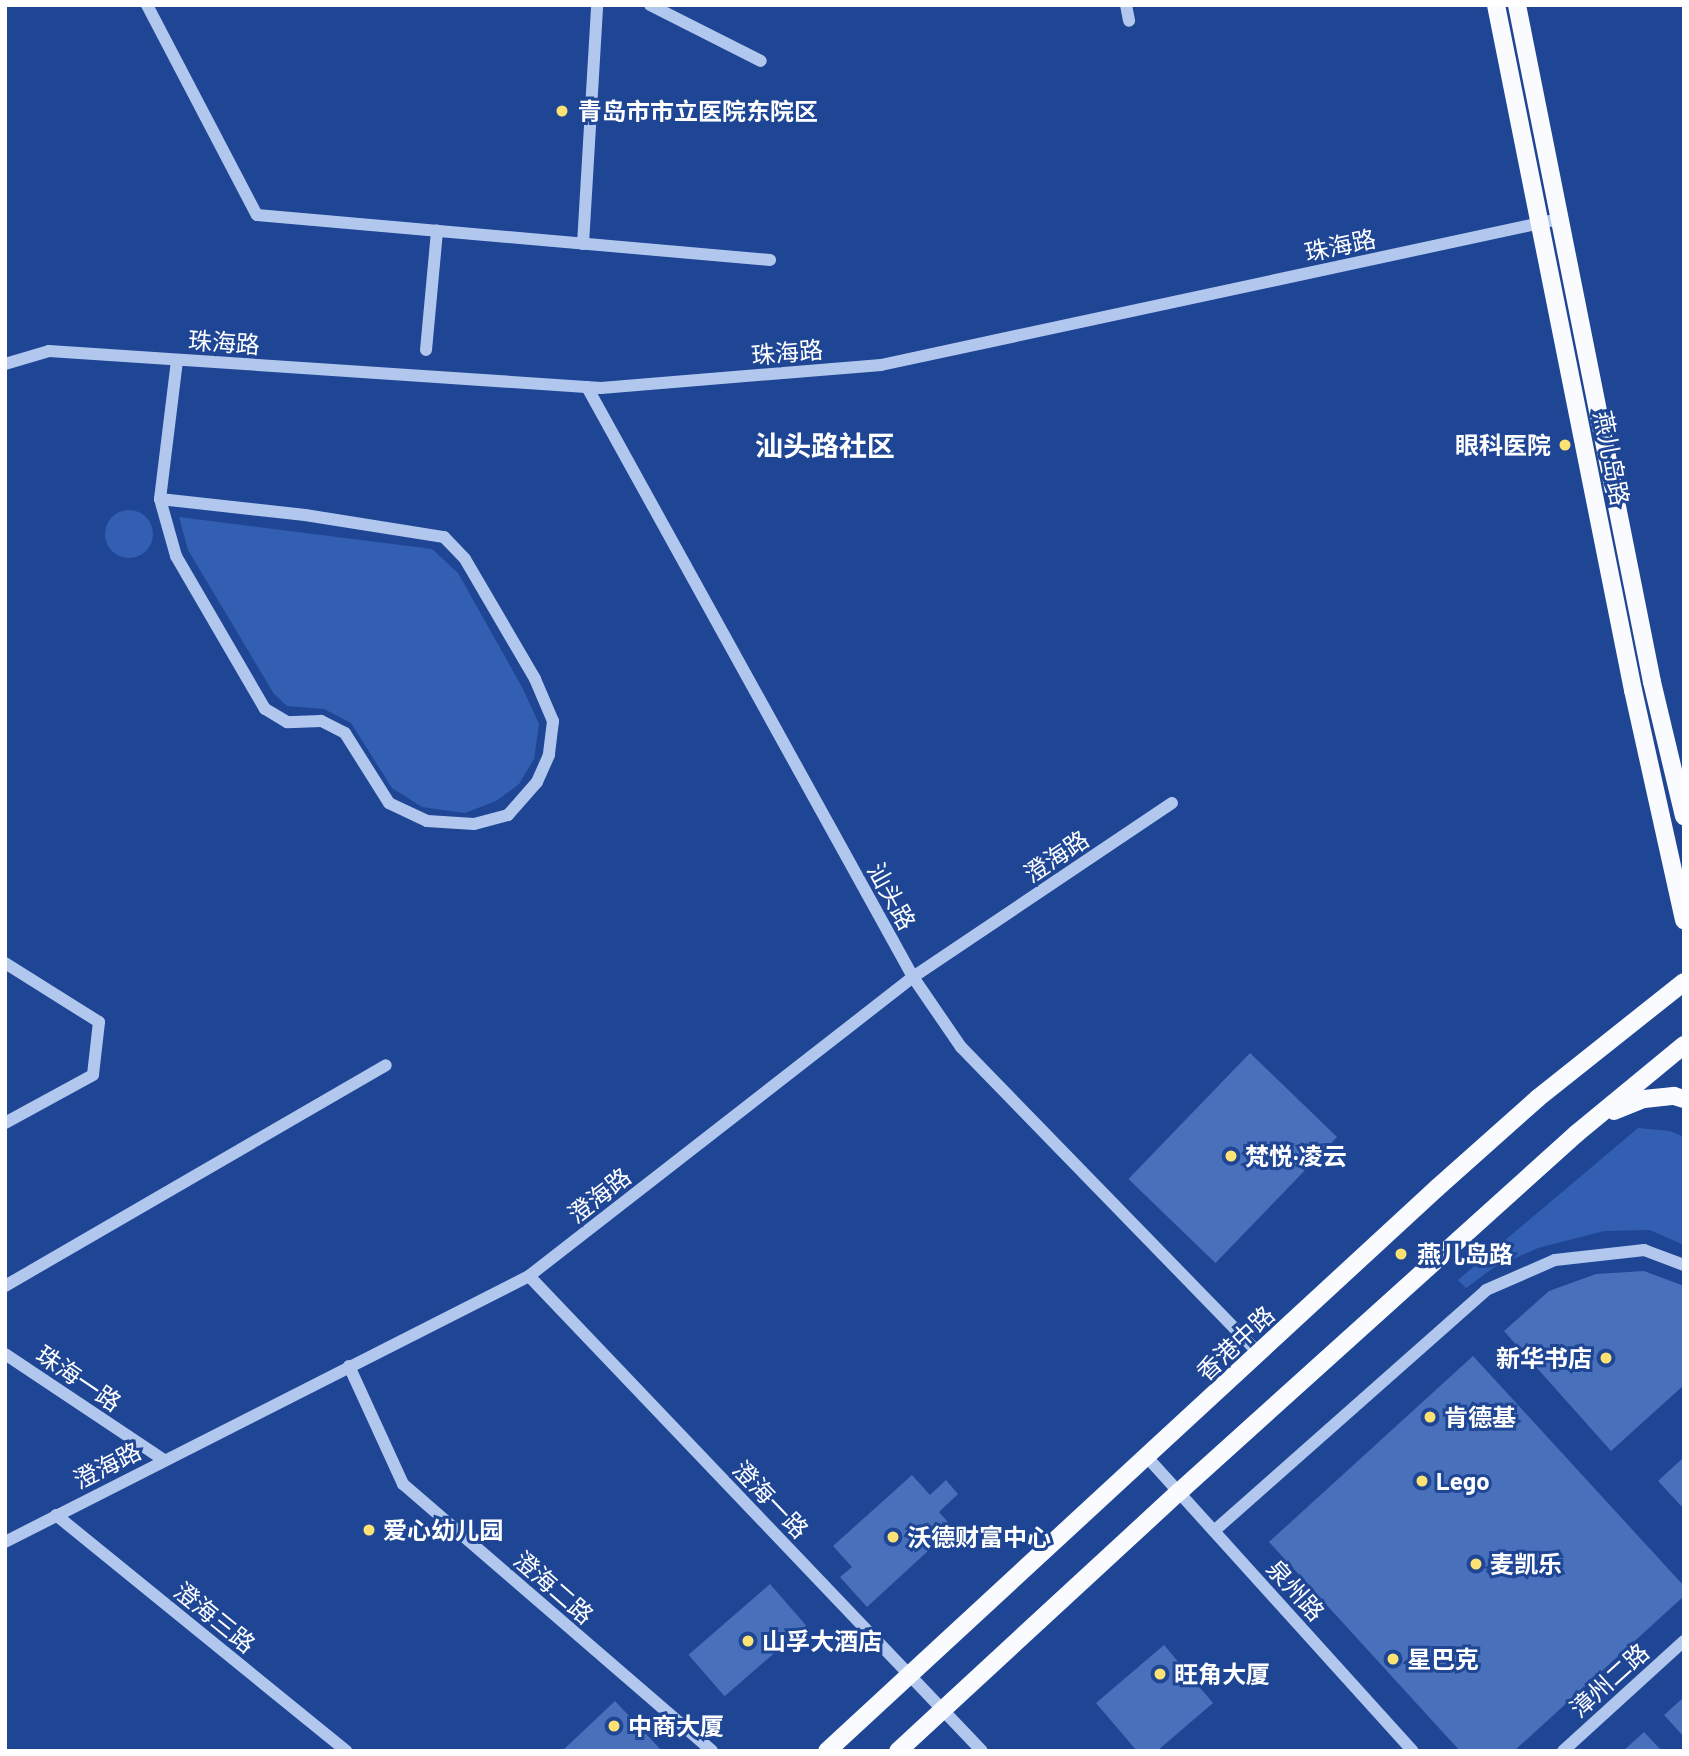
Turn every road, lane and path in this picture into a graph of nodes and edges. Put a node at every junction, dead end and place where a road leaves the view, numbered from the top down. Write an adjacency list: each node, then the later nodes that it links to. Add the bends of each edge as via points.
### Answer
1 (147, 5): 11 (street, via 257,215)
2 (597, 5): 12 (street)
3 (650, 5): 8 (street)
4 (1126, 5): 7 (street)
5 (1496, 5): 10 (main road, 燕儿岛路)
6 (1517, 5): 9 (main road, 燕儿岛路)
7 (1129, 21)
8 (761, 61)
9 (1559, 219): 10 (street, 珠海路); 20 (main road, 燕儿岛路, via 1652,682)
10 (1540, 223): 17 (street, 珠海路, via 881,365); 21 (main road, 燕儿岛路, via 1633,691)
11 (437, 231): 12 (street); 14 (street)
12 (583, 244): 13 (street)
13 (770, 260)
14 (426, 350)
15 (177, 360): 16 (street, 珠海路, via 48,351); 17 (street, 珠海路); 18 (street)
16 (5, 364)
17 (587, 387): 23 (street, 汕头路)
18 (160, 499): 18 (street, via 176,556 265,709 287,722 321,722 345,733 389,803 427,821 474,824 508,814 537,782 550,755 553,721 535,679 466,559 444,537)
19 (1172, 803): 23 (street, 澄海路)
20 (1684, 816)
21 (1684, 920)
22 (5, 962): 29 (street, via 99,1022 93,1075)
23 (913, 978): 31 (street, 澄海路); 34 (street, 汕头路, via 961,1047)
24 (1684, 982): 34 (main road, 香港中路, via 1538,1098)
25 (1684, 1045): 28 (main road)
26 (386, 1065): 32 (street)
27 (1684, 1099): 28 (main road, via 1644,1099)
28 (1598, 1117): 38 (main road)
29 (5, 1123)
30 (1684, 1265): 40 (street, via 1644,1250 1555,1259 1486,1290)
31 (529, 1276): 35 (street, 澄海路); 43 (street, 澄海一路)
32 (5, 1286)
33 (5, 1354): 37 (street, 珠海一路)
34 (1260, 1354): 36 (main road, 香港中路)
35 (349, 1367): 37 (street, 澄海路); 46 (street, 澄海二路, via 403,1484)
36 (1147, 1457): 38 (street, 泉州路); 43 (main road, 香港中路)
37 (164, 1460): 39 (street, 澄海路)
38 (1179, 1492): 40 (street, 泉州路); 44 (main road)
39 (56, 1515): 41 (street, 澄海路); 45 (street, 澄海三路)
40 (1214, 1531): 50 (street, 泉州路)
41 (5, 1542)
42 (1684, 1641): 51 (street, 漳州二路)
43 (909, 1675): 44 (street, 澄海一路); 47 (main road, 香港中路)
44 (944, 1708): 48 (main road); 49 (street, 澄海一路)
45 (346, 1751)
46 (712, 1751)
47 (827, 1751)
48 (898, 1751)
49 (982, 1751)
50 (1413, 1751)
51 (1563, 1751)

